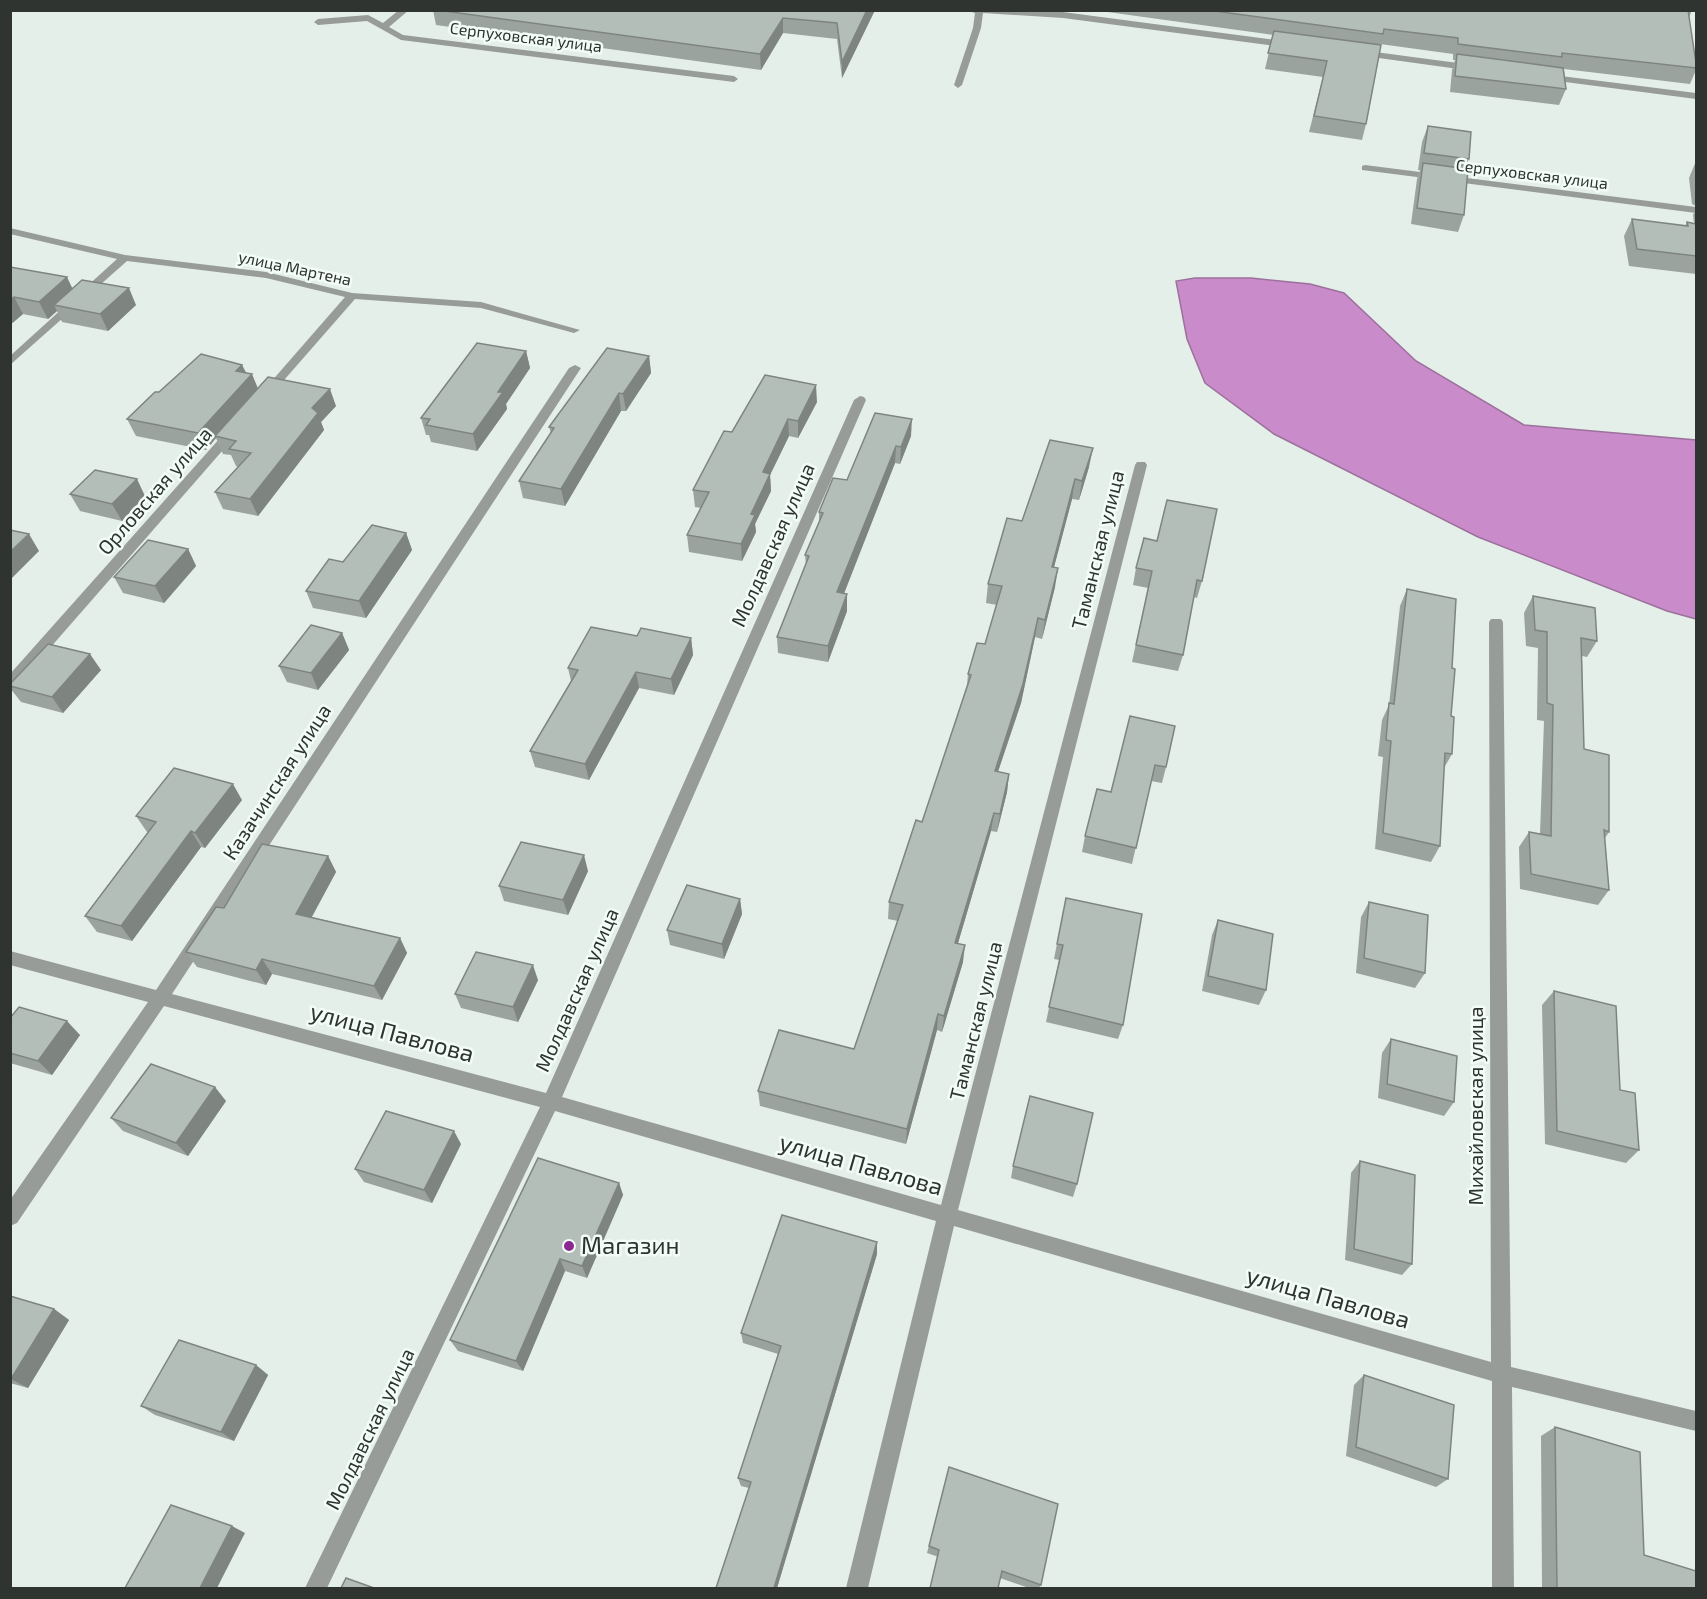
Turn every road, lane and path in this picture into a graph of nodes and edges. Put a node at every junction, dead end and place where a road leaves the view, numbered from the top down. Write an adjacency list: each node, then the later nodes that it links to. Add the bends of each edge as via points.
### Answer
1 (405, 10): 6 (street)
2 (969, 10): 3 (street)
3 (979, 12): 4 (street); 12 (street)
4 (1064, 13): 7 (street)
5 (318, 21): 6 (street, Серпуховская улица, via 368,18)
6 (385, 26): 11 (street, Серпуховская улица, via 401,37)
7 (1298, 45)
8 (1344, 51): 9 (street)
9 (1485, 69)
10 (1532, 75): 13 (street)
11 (734, 78)
12 (958, 85)
13 (1696, 96)
14 (1365, 168): 15 (street, Серпуховская улица)
15 (1696, 210)
16 (10, 231): 17 (street, улица Мартена)
17 (125, 258): 18 (street, улица Мартена, via 266,275); 20 (street)
18 (352, 296): 19 (street, улица Мартена, via 481,305); 23 (street)
19 (574, 330)
20 (10, 362)
21 (575, 368): 29 (street, Казачинская улица)
22 (860, 400): 30 (street, Молдавская улица)
23 (258, 403)
24 (243, 420): 27 (street, Орловская улица)
25 (1141, 465): 31 (street, Таманская улица)
26 (1497, 622): 33 (street, Михайловская улица)
27 (10, 684)
28 (10, 958): 29 (street, улица Павлова)
29 (160, 999): 30 (street, улица Павлова); 32 (street, Казачинская улица)
30 (551, 1102): 31 (street, улица Павлова); 35 (street, Молдавская улица)
31 (948, 1216): 33 (street, улица Павлова); 36 (street, Таманская улица)
32 (10, 1217)
33 (1500, 1374): 34 (street, улица Павлова); 37 (street, Михайловская улица)
34 (1696, 1421)
35 (316, 1588)
36 (857, 1588)
37 (1503, 1588)

